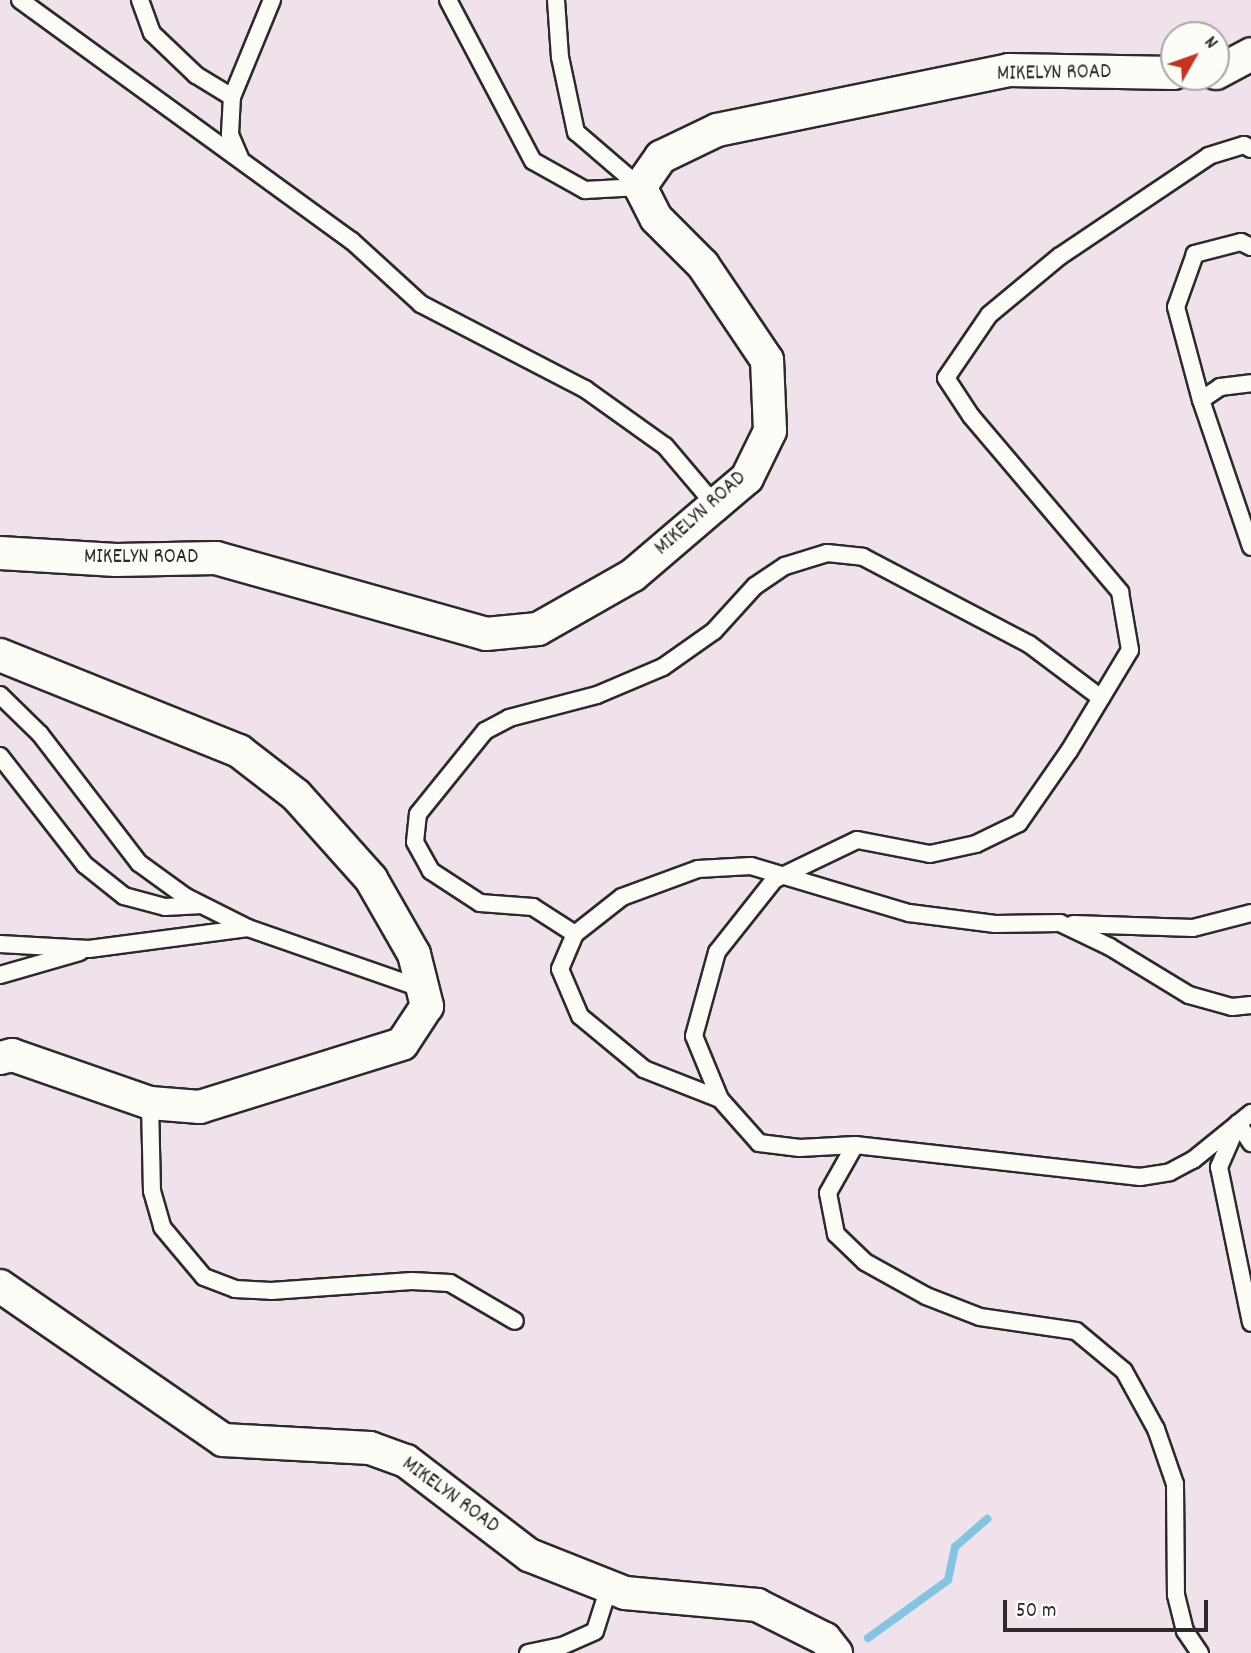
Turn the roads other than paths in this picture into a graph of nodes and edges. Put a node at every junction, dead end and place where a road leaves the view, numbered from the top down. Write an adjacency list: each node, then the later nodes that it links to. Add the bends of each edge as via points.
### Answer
1 (20, 0): 11 (lane)
2 (140, 0): 9 (lane, via 152,33 196,75)
3 (272, 0): 9 (lane)
4 (448, 0): 12 (lane, via 533,161 585,190)
5 (556, 0): 12 (lane, via 560,57 576,132)
6 (1251, 54): 7 (street)
7 (1230, 65)
8 (1160, 73): 12 (street, MIKELYN ROAD, via 1009,70 797,113 706,135 661,157)
9 (232, 97): 11 (lane, via 230,134)
10 (1251, 149): 21 (lane, via 1244,145 1209,156 1060,256 989,314 946,378 971,416 1120,592 1130,650)
11 (241, 160): 16 (lane, via 352,240 421,304 585,389 665,446)
12 (640, 187): 16 (street, MIKELYN ROAD, via 656,218 703,265 767,360 770,431 747,478)
13 (1251, 247): 15 (lane, via 1241,242 1195,254 1176,307)
14 (1251, 383): 15 (lane, via 1220,387)
15 (1201, 400): 17 (lane)
16 (715, 505): 18 (street, MIKELYN ROAD, via 633,575 573,612 538,629 486,634 216,558 116,560)
17 (1251, 547)
18 (0, 553)
19 (0, 655): 32 (street, via 239,751 296,795 371,879 414,954)
20 (0, 695): 24 (lane, via 40,734 139,863)
21 (1101, 698): 23 (lane, via 1019,823 976,844 930,854 857,840); 28 (lane, via 1029,644 863,557 827,553 785,566 755,586 715,631 663,667 597,695 509,718 485,731 418,814 415,842 430,871 480,903 533,907)
22 (0, 756): 24 (lane, via 85,865 124,896 165,907)
23 (787, 874): 26 (lane, via 909,913 995,924); 28 (lane, via 751,866 698,869 622,897); 35 (lane, via 774,880 717,952 694,1036)
24 (200, 904): 27 (lane)
25 (1251, 913): 26 (lane, via 1193,928)
26 (1060, 923): 33 (lane, via 1189,995 1232,1007)
27 (248, 928): 30 (lane); 32 (lane)
28 (575, 934): 35 (lane, via 561,969 580,1016 644,1069)
29 (0, 944): 30 (lane)
30 (89, 950): 31 (lane)
31 (0, 975)
32 (423, 989): 36 (street, via 427,1006 402,1044 200,1107)
33 (1251, 1005)
34 (0, 1058): 36 (street, via 12,1055)
35 (720, 1099): 39 (lane, via 759,1143 800,1148)
36 (150, 1103): 41 (lane, via 152,1191 162,1227 204,1277 235,1289 271,1291 412,1281 450,1283)
37 (1245, 1118): 38 (lane); 39 (lane, via 1193,1160 1170,1172 1140,1177); 42 (lane, via 1219,1167)
38 (1251, 1143)
39 (855, 1145): 46 (lane, via 828,1193 836,1234 865,1262 926,1296 980,1317 1076,1331 1124,1371 1156,1429 1175,1484 1175,1595 1185,1631)
40 (0, 1286): 43 (street, MIKELYN ROAD, via 223,1440 370,1448 405,1461 529,1555)
41 (515, 1321)
42 (1251, 1323)
43 (608, 1587): 44 (lane, via 595,1631 562,1646); 45 (street, MIKELYN ROAD, via 625,1593 757,1605 825,1639)
44 (528, 1653)
45 (836, 1653)
46 (1200, 1653)

